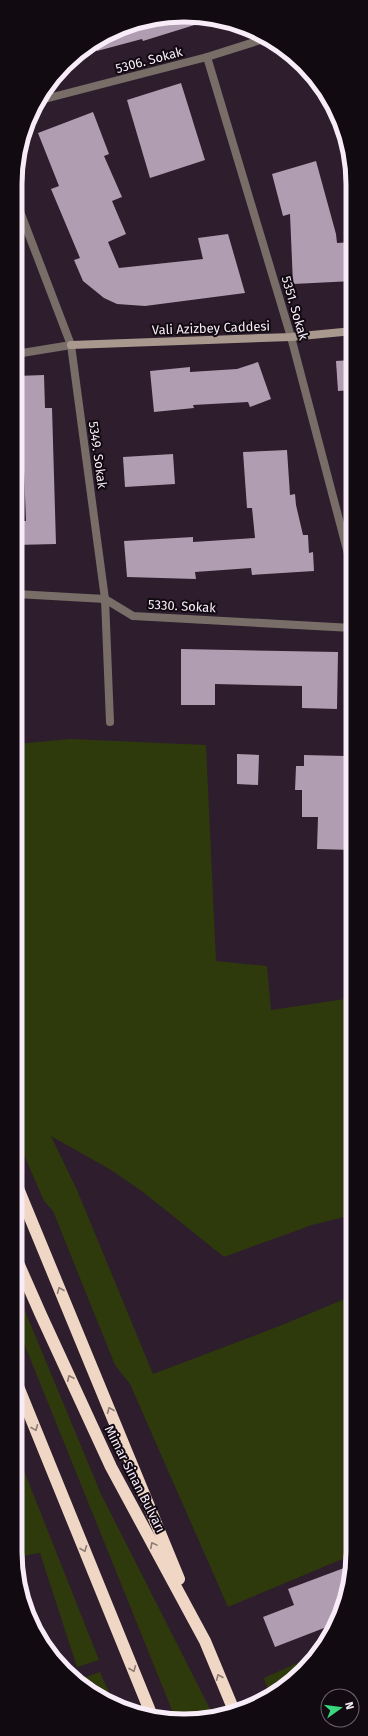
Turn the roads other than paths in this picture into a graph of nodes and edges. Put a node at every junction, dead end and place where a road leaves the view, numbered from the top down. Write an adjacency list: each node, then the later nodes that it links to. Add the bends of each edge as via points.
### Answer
1 (259, 41): 2 (street, 5306. Sokak)
2 (207, 57): 3 (street, 5306. Sokak); 6 (street, 5351. Sokak)
3 (46, 99)
4 (22, 217): 7 (street, 5349. Sokak)
5 (346, 332): 6 (street, Vali Azizbey Caddesi)
6 (291, 337): 7 (street, Vali Azizbey Caddesi); 9 (street, 5351. Sokak)
7 (71, 345): 8 (street); 11 (street, 5349. Sokak)
8 (22, 353)
9 (346, 545)
10 (22, 594): 11 (street, 5330. Sokak)
11 (106, 599): 12 (street, 5330. Sokak, via 133,616); 13 (street, 5349. Sokak)
12 (346, 628)
13 (110, 722)
14 (22, 1198): 17 (highway, one-way to 14)
15 (22, 1272): 17 (highway, Mimar Sinan Bulvarı, one-way to 15, via 111,1467)
16 (22, 1396): 19 (highway, one-way to 19)
17 (205, 1641): 18 (highway, Mimar Sinan Bulvarı, one-way to 17)
18 (232, 1706)
19 (150, 1710)

